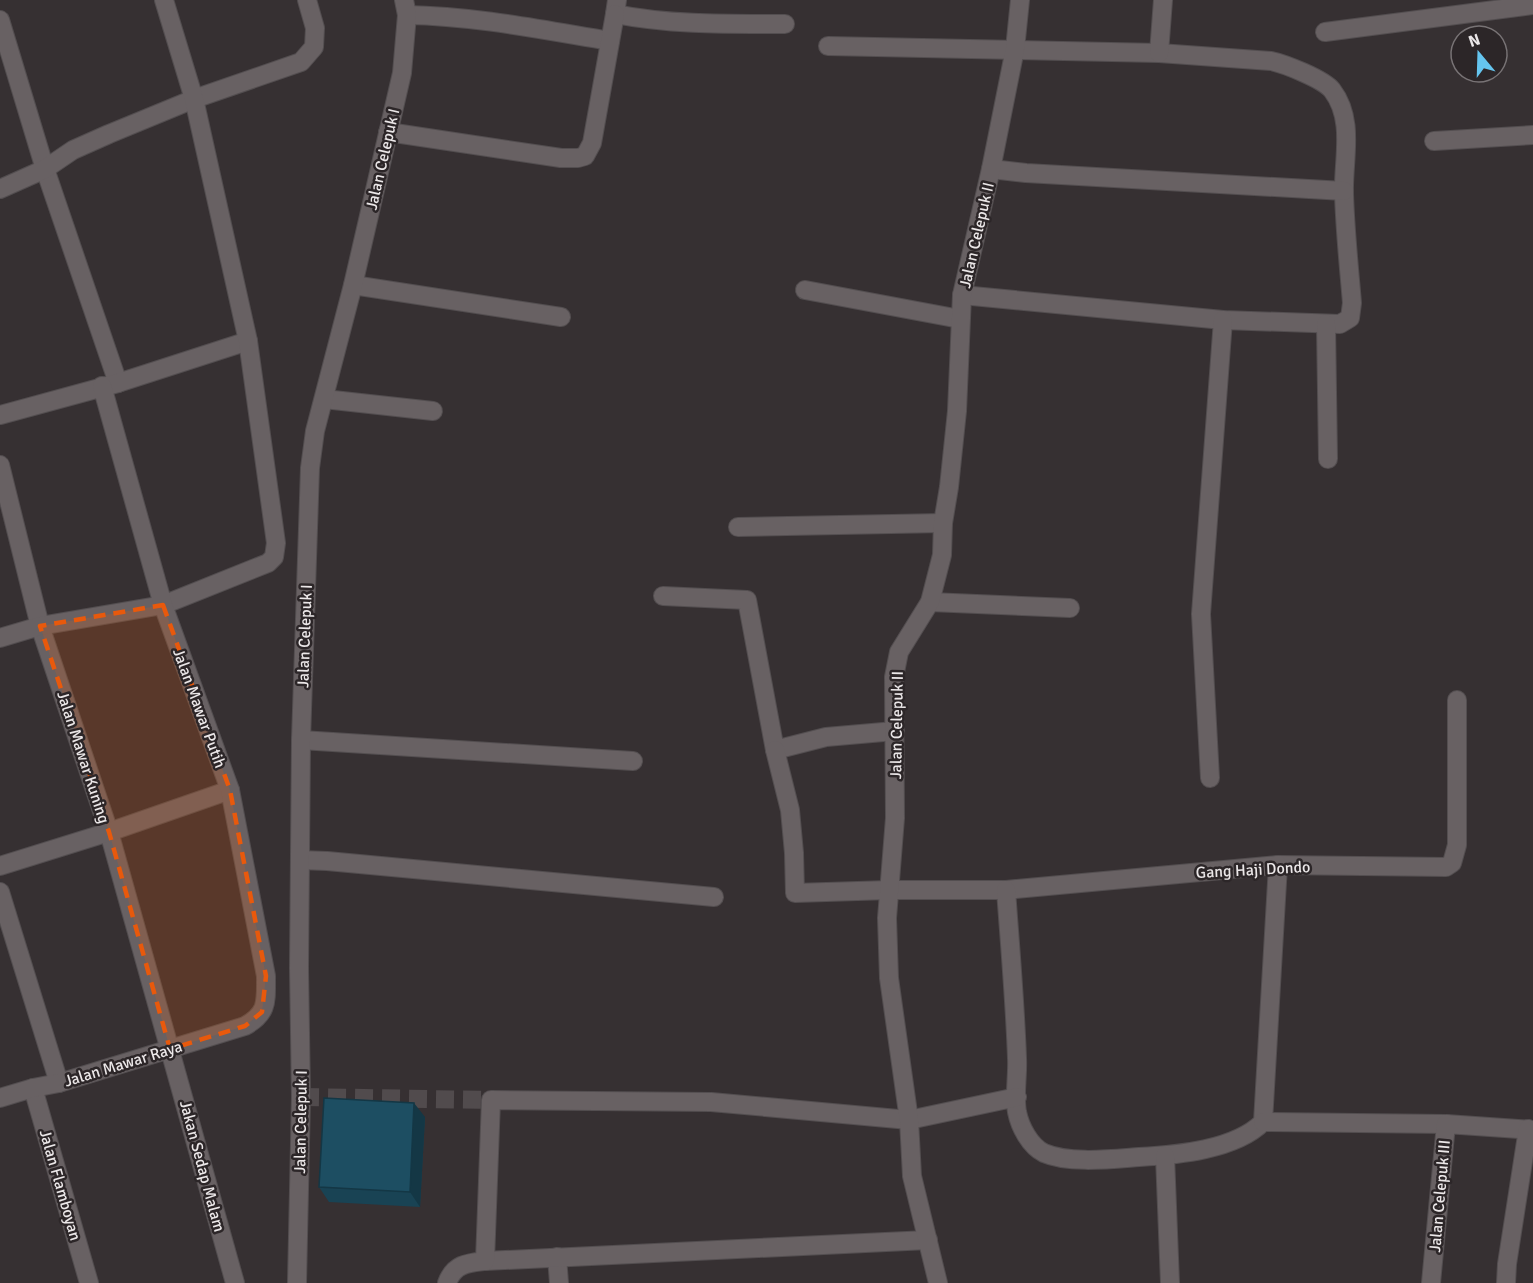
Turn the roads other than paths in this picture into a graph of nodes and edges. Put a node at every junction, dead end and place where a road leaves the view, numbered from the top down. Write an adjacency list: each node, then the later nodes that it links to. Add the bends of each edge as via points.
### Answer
1 (164, 0): 15 (street)
2 (307, 0): 15 (street, via 315,28 314,47 309,55 301,62)
3 (1020, 0): 13 (street, Jalan Celepuk II)
4 (1163, 0): 14 (street)
5 (1533, 5): 10 (street)
6 (616, 7): 9 (street, via 645,20 681,24); 11 (street)
7 (405, 8): 11 (street); 16 (street, Jalan Celepuk I, via 402,73)
8 (0, 20): 19 (street, Jalan Mawar Putih)
9 (785, 24)
10 (1325, 32)
11 (610, 41): 16 (street, via 592,143 585,156 561,158)
12 (828, 46): 13 (street)
13 (1015, 49): 14 (street); 20 (street, Jalan Celepuk II)
14 (1159, 53): 22 (street, via 1271,61 1289,65 1331,88 1342,107 1347,144)
15 (194, 99): 19 (street, via 73,150); 30 (street)
16 (388, 132): 23 (street, Jalan Celepuk I)
17 (1533, 135): 18 (street)
18 (1434, 141)
19 (45, 169): 21 (street); 31 (street, Jalan Mawar Putih)
20 (992, 169): 22 (street); 25 (street, Jalan Celepuk II)
21 (0, 189)
22 (1344, 191): 29 (street, via 1350,318 1340,324)
23 (353, 285): 26 (street); 32 (street, Jalan Celepuk I)
24 (805, 290): 27 (street)
25 (962, 295): 27 (street, Jalan Celepuk II); 28 (street)
26 (561, 317)
27 (960, 319): 37 (street, Jalan Celepuk II, via 957,411)
28 (1223, 320): 29 (street); 50 (street, via 1201,614)
29 (1326, 324): 35 (street)
30 (248, 341): 31 (street); 41 (street, via 276,543 274,557 268,563)
31 (110, 385): 34 (street); 41 (street, Jalan Mawar Putih)
32 (324, 399): 33 (street); 47 (street, Jalan Celepuk I, via 310,468)
33 (433, 411)
34 (0, 415)
35 (1328, 459)
36 (0, 465): 43 (street, Jalan Mawar Kuning)
37 (943, 523): 38 (street); 40 (street, Jalan Celepuk II, via 942,555)
38 (738, 527)
39 (663, 596): 48 (street, via 747,600)
40 (930, 602): 42 (street); 46 (street, Jalan Celepuk II, via 899,652 894,677)
41 (163, 605): 43 (street); 51 (street, Jalan Mawar Putih)
42 (1070, 608)
43 (40, 626): 44 (street); 52 (street, Jalan Mawar Kuning)
44 (0, 638)
45 (1457, 700): 54 (street, Gang Haji Dondo, via 1457,845 1450,865)
46 (895, 731): 48 (street, via 826,737); 56 (street, Jalan Celepuk II, via 895,818)
47 (301, 740): 49 (street); 53 (street, Jalan Celepuk I)
48 (775, 750): 56 (street, Gang Haji Dondo, via 790,810 795,893)
49 (633, 761)
50 (1210, 778)
51 (230, 790): 52 (street); 60 (street, Jalan Mawar Putih, via 266,976 262,1012)
52 (109, 832): 55 (street); 61 (street, Jalan Mawar Kuning)
53 (300, 860): 59 (street); 76 (street, Jalan Celepuk I)
54 (1278, 865): 57 (street, Gang Haji Dondo); 67 (street)
55 (0, 866)
56 (889, 890): 57 (street, Gang Haji Dondo); 66 (street, Jalan Celepuk II, via 889,978)
57 (1006, 890): 64 (street)
58 (0, 892): 62 (street)
59 (714, 897)
60 (245, 1026): 61 (street, Jalan Mawar Raya)
61 (170, 1049): 62 (street, Jalan Mawar Raya); 75 (street, Jakan Sedap Malam)
62 (59, 1083): 63 (street, Jalan Mawar Raya)
63 (33, 1088): 65 (street, Jalan Mawar Raya); 74 (street, Jalan Flamboyan)
64 (1017, 1097): 66 (street); 70 (street, via 1022,1128 1045,1153 1080,1160)
65 (0, 1098)
66 (909, 1120): 71 (street, Jalan Celepuk II, via 912,1176); 73 (street, via 711,1102 491,1100)
67 (1263, 1122): 68 (street); 70 (street, via 1244,1137)
68 (1446, 1124): 69 (street, Jalan Celepuk III); 81 (street, Jalan Celepuk III)
69 (1531, 1130): 82 (street)
70 (1165, 1156): 80 (street)
71 (928, 1240): 72 (street); 79 (street, Jalan Celepuk II)
72 (557, 1257): 73 (street); 78 (street)
73 (485, 1261): 77 (street, via 462,1264)
74 (89, 1283)
75 (235, 1283)
76 (297, 1283)
77 (447, 1283)
78 (559, 1283)
79 (938, 1283)
80 (1170, 1283)
81 (1431, 1283)
82 (1506, 1283)

